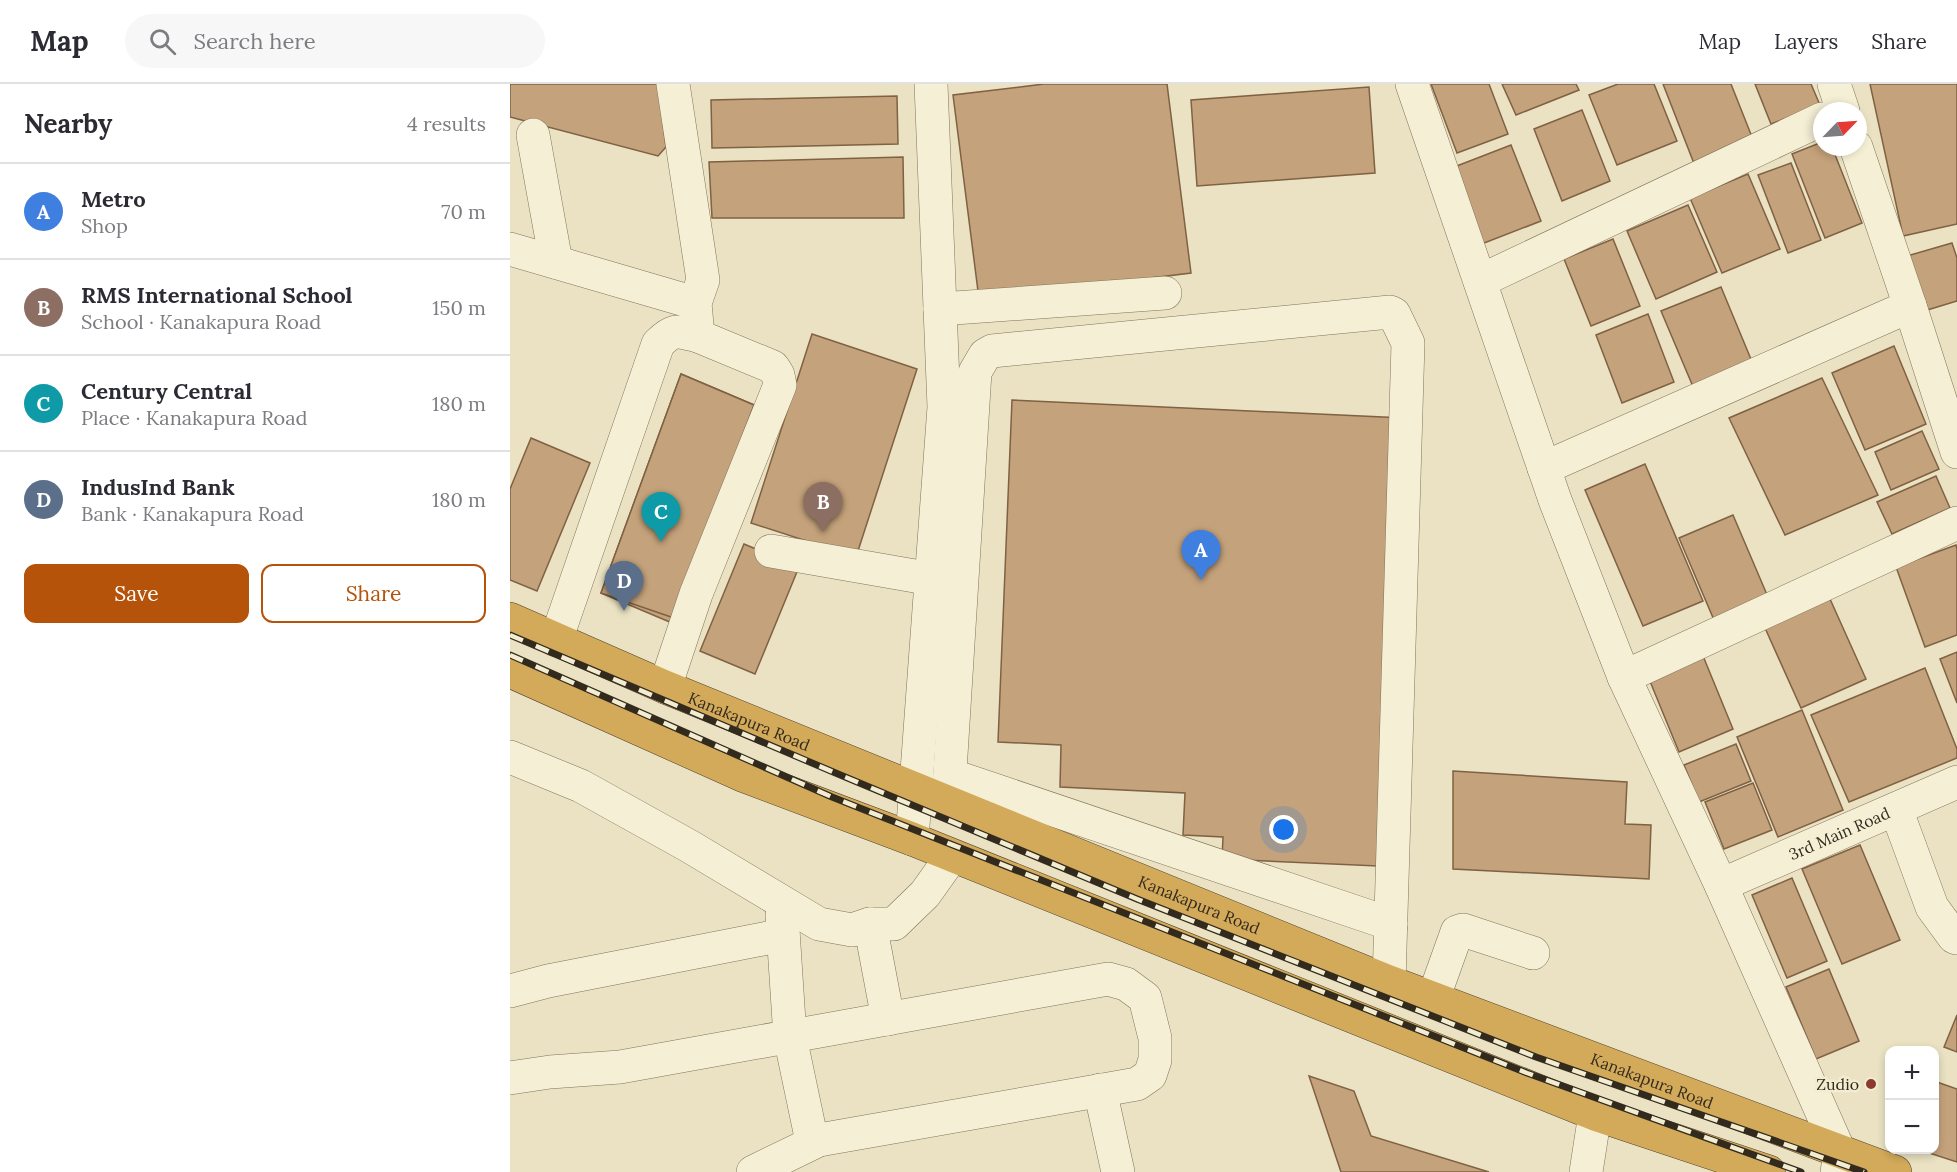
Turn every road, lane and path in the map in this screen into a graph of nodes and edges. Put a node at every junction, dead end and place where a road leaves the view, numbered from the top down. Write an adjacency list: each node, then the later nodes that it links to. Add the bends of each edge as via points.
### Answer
1 (674, 84): 11 (street, via 703,280)
2 (931, 84): 13 (street)
3 (1412, 84): 9 (street)
4 (1813, 118): 9 (street)
5 (533, 135): 8 (street)
6 (1859, 156): 12 (street)
7 (510, 249): 8 (street)
8 (556, 262): 11 (street)
9 (1480, 281): 16 (street)
10 (1165, 293): 13 (street)
11 (695, 303): 14 (street)
12 (1910, 306): 15 (street); 16 (street)
13 (940, 309): 19 (street, via 944,407)
14 (698, 336): 21 (street, via 677,331 657,345); 24 (street, via 773,367 780,385 696,594)
15 (1957, 452)
16 (1544, 468): 23 (street)
17 (1957, 523): 23 (street)
18 (771, 551): 19 (street)
19 (932, 579): 28 (street)
20 (510, 619): 21 (highway, Kanakapura Road)
21 (556, 640): 24 (highway, Kanakapura Road)
22 (510, 671): 30 (highway, via 742,775)
23 (1624, 677): 32 (street)
24 (665, 687): 28 (highway, Kanakapura Road)
25 (510, 757): 33 (street, via 581,786)
26 (1957, 783): 29 (street, 3rd Main Road)
27 (949, 789): 28 (highway, Kanakapura Road); 35 (street); 35 (street, via 975,372 985,355 992,351 1390,312 1408,344); 39 (highway, Kanakapura Road)
28 (917, 790): 30 (street)
29 (1896, 809): 32 (street, 3rd Main Road); 37 (street, via 1932,907)
30 (912, 839): 31 (highway)
31 (952, 856): 34 (street, via 925,894 894,924); 46 (highway)
32 (1720, 885): 48 (street)
33 (781, 902): 34 (street, via 819,924 852,930); 36 (street)
34 (870, 924): 42 (street)
35 (1391, 924): 39 (street)
36 (783, 935): 40 (street); 43 (street)
37 (1957, 938)
38 (1533, 953): 41 (street, via 1464,930 1457,932)
39 (1389, 982): 41 (highway, Kanakapura Road)
40 (510, 991)
41 (1433, 999): 48 (highway, Kanakapura Road)
42 (888, 1019): 43 (street); 45 (street, via 1108,980 1126,984 1145,998 1155,1038 1155,1060 1150,1075 1137,1084)
43 (790, 1037): 44 (street, via 620,1067); 47 (street, via 810,1132)
44 (510, 1078)
45 (1100, 1090): 47 (street); 50 (street)
46 (1595, 1114): 51 (street); 52 (highway)
47 (819, 1140): 49 (street)
48 (1839, 1162): 53 (highway, Kanakapura Road)
49 (753, 1172)
50 (1118, 1172)
51 (1586, 1172)
52 (1769, 1172)
53 (1895, 1172)

